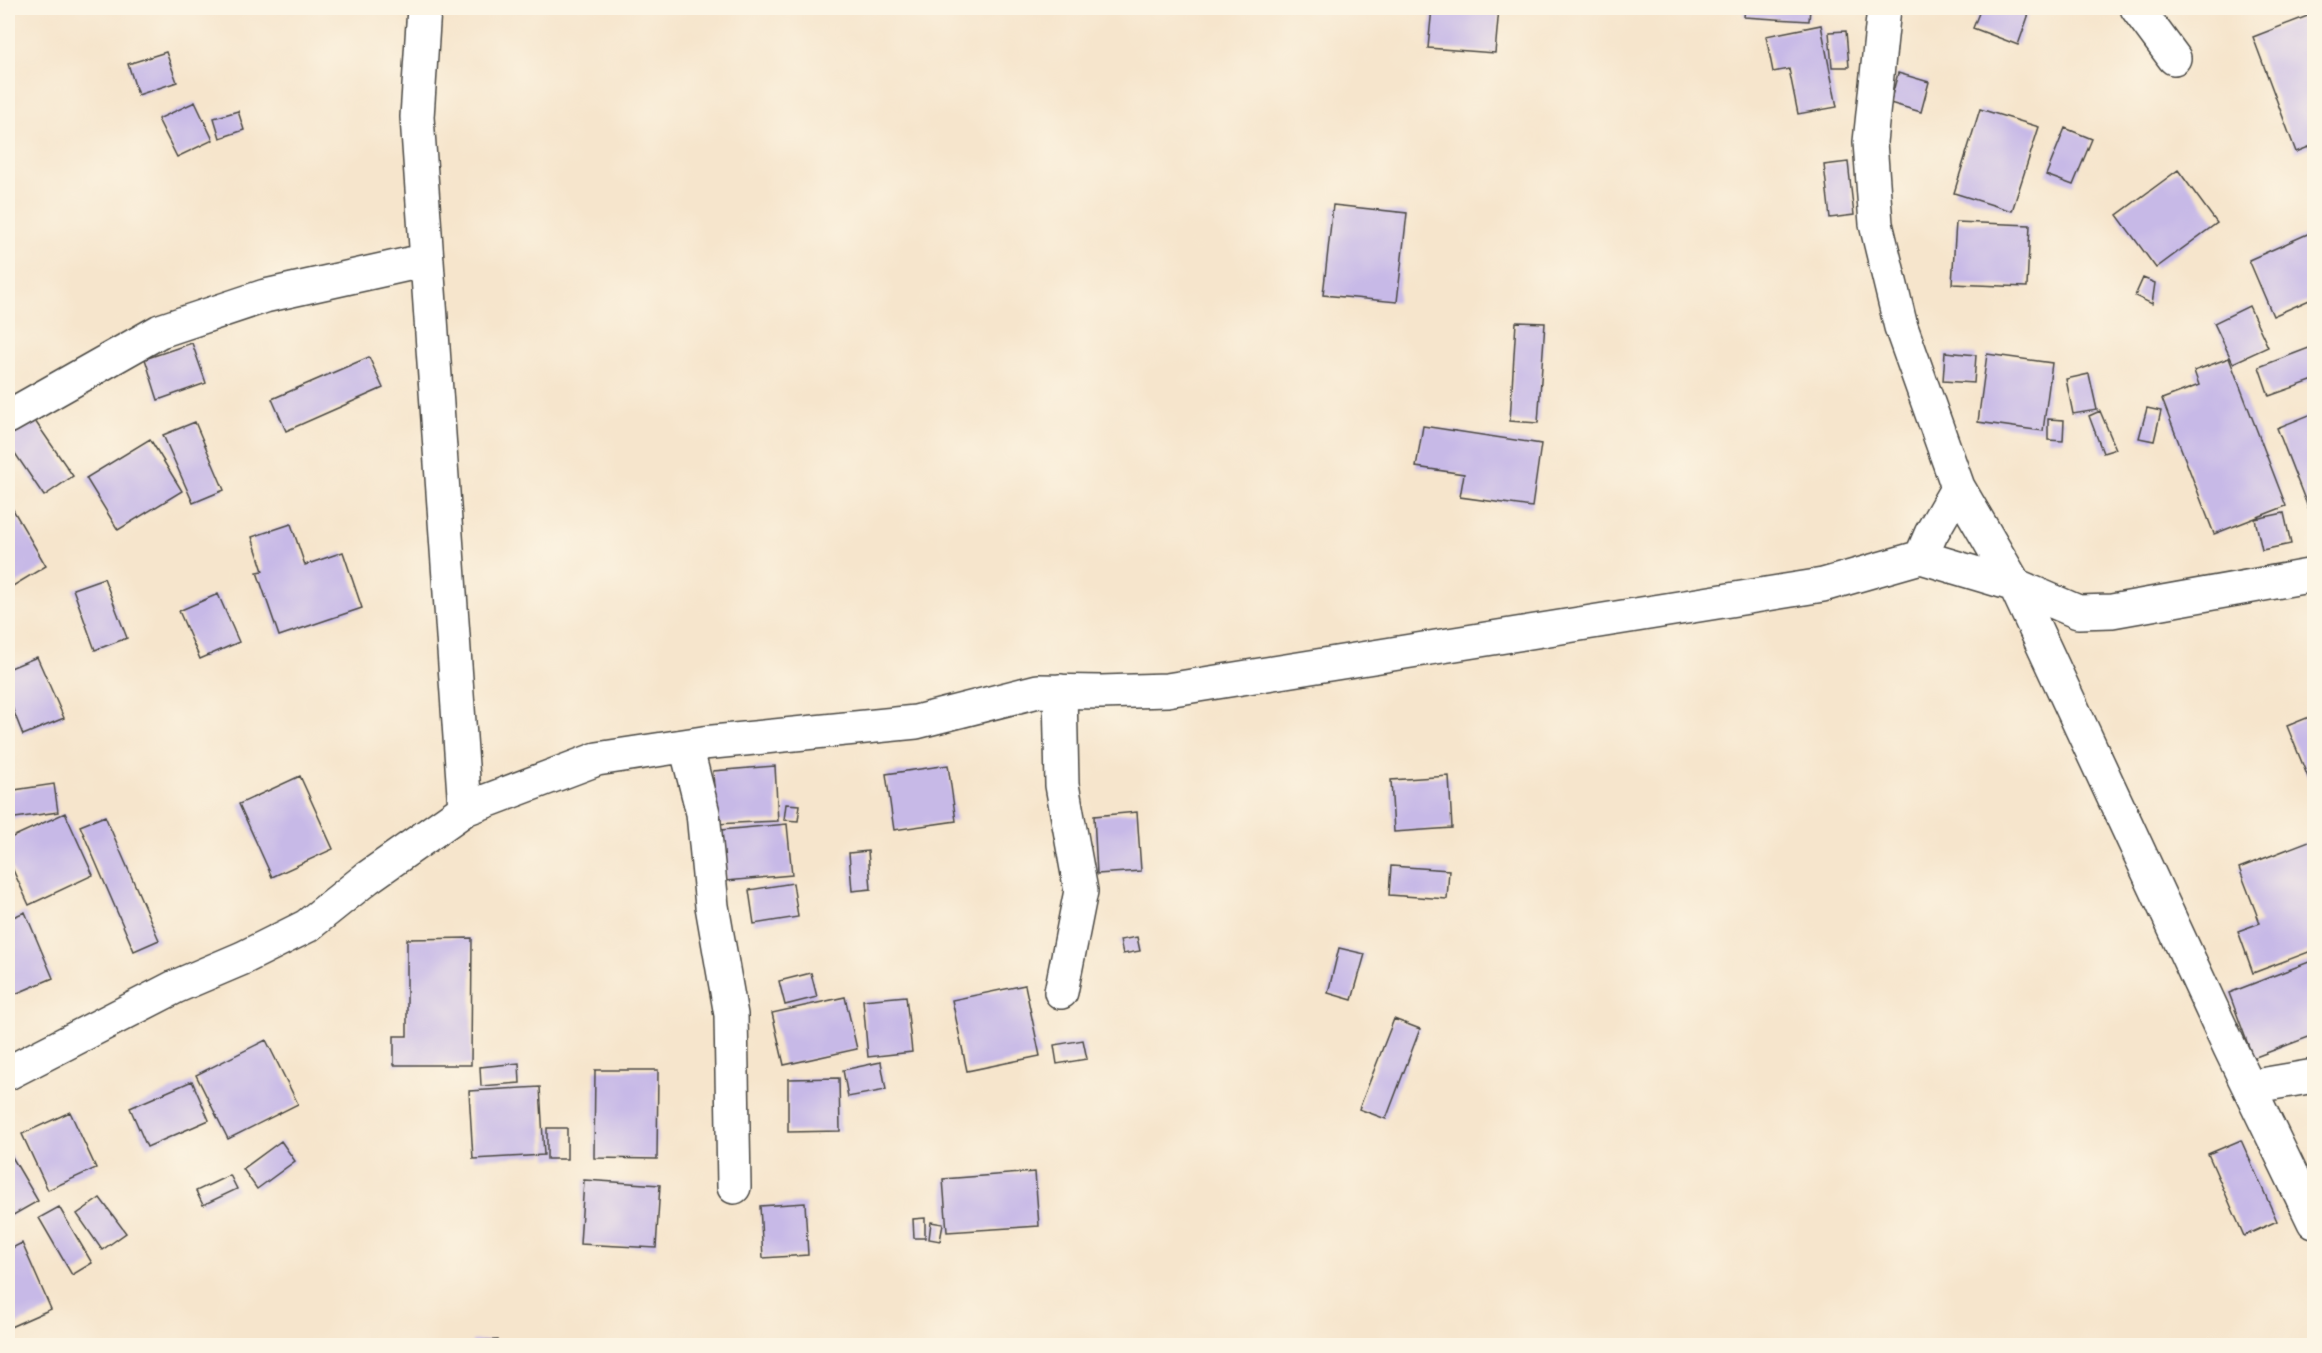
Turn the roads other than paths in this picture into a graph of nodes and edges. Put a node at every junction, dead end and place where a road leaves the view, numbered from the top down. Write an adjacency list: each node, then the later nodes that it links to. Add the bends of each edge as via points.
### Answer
1 (424, 8): 5 (street, via 417,117)
2 (1884, 8): 7 (street, via 1870,142 1876,224 1901,327)
3 (2137, 8): 4 (street)
4 (2174, 58)
5 (427, 260): 6 (street, via 265,296 160,331); 13 (street)
6 (8, 417)
7 (1958, 487): 8 (street); 10 (street)
8 (1921, 557): 10 (street); 11 (street, via 1824,585 1167,690)
9 (2314, 575): 10 (street, via 2112,611 2078,612)
10 (2015, 585): 17 (street)
11 (1060, 691): 12 (street, via 1038,691 916,722); 14 (street, via 1062,785 1081,891)
12 (686, 746): 13 (street, via 597,759); 18 (street, via 703,813 712,906 732,1015)
13 (465, 809): 15 (street, via 307,926 175,987)
14 (1061, 992)
15 (8, 1073)
16 (2314, 1076): 17 (street)
17 (2249, 1087): 19 (street)
18 (735, 1187)
19 (2314, 1221)

